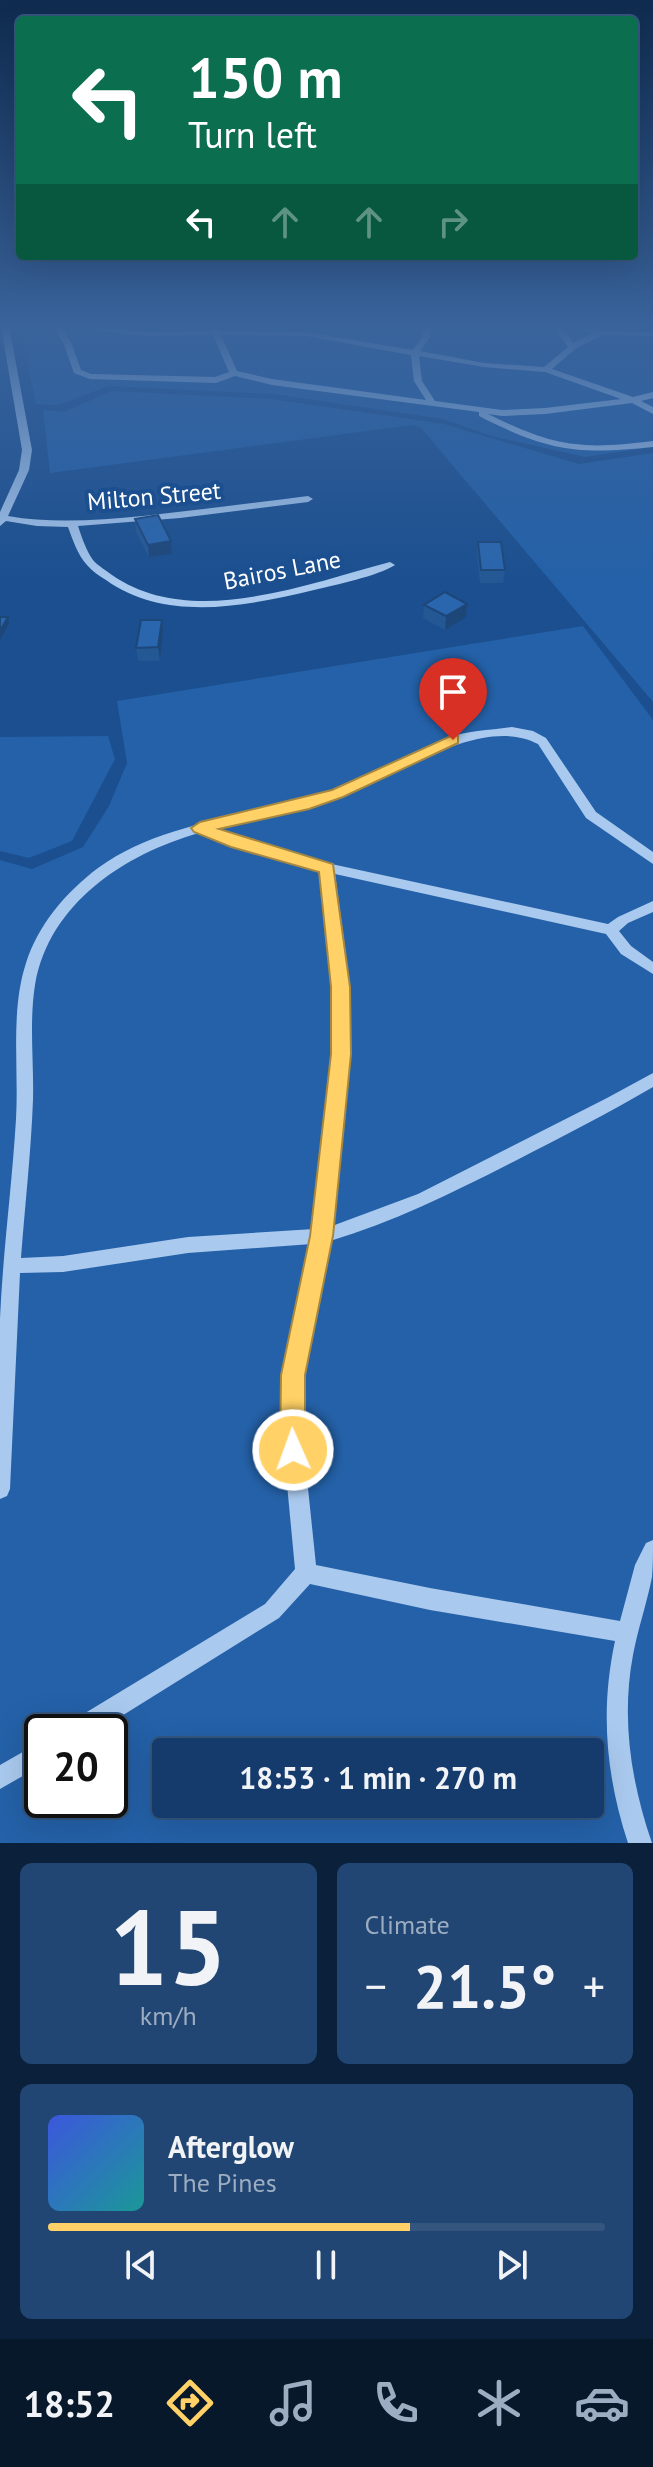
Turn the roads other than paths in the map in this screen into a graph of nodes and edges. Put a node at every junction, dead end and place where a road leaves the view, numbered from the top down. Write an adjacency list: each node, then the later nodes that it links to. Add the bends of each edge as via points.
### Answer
1 (20, 412): 7 (street, via 27,450 24,470)
2 (477, 412): 5 (street, via 565,449)
3 (507, 412): 4 (street)
4 (528, 412)
5 (653, 444)
6 (308, 499): 8 (street, Milton Street)
7 (2, 521): 8 (street, Milton Street)
8 (72, 524): 9 (street, Bairos Lane, via 88,560 108,579 144,595 183,603 273,596)
9 (390, 565)
10 (200, 828): 11 (street, via 337,794 453,740 512,731 542,741 591,815); 12 (street); 18 (street, via 140,848 107,869 81,890 42,941 28,984)
11 (653, 859)
12 (327, 868): 14 (street); 17 (street, via 341,987 341,1054)
13 (653, 906): 14 (street)
14 (611, 930): 15 (street, via 626,950)
15 (653, 969)
16 (653, 1079): 17 (street, via 424,1199)
17 (322, 1236): 18 (street); 21 (street, via 293,1375 291,1421)
18 (12, 1266): 19 (street)
19 (0, 1489)
20 (653, 1550): 22 (street)
21 (306, 1573): 22 (street); 23 (street, via 272,1611)
22 (628, 1633): 26 (street, via 617,1686 618,1743)
23 (104, 1714)
24 (24, 1763): 25 (street)
25 (0, 1778)
26 (640, 1843)

